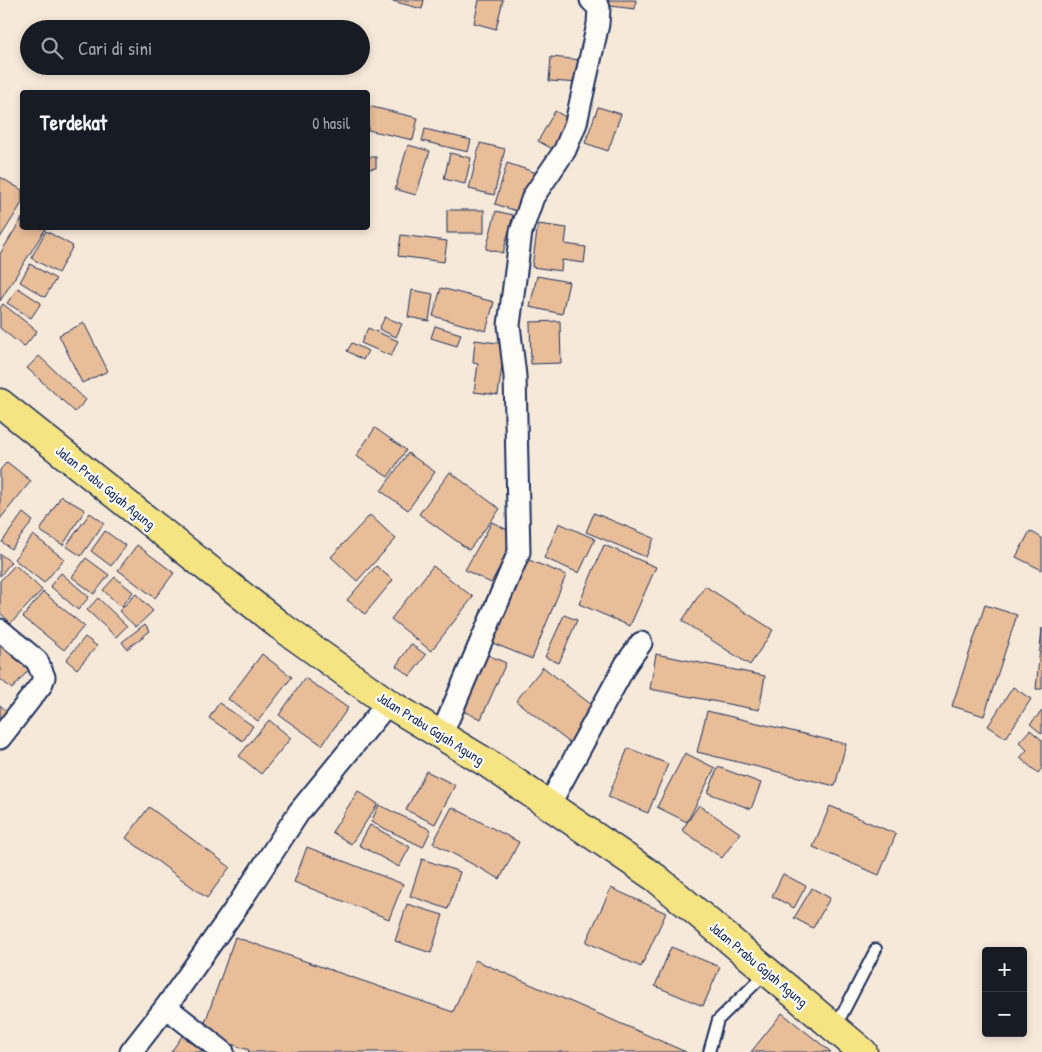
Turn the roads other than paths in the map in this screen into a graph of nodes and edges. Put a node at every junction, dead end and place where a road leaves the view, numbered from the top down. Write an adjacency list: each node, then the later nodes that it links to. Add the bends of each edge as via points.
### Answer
1 (590, 0): 6 (street, via 599,8 598,24 576,123 566,150 533,197 521,232 514,279 509,325 515,376 519,552)
2 (2, 409): 5 (highway, Jalan Prabu Gajah Agung, via 272,619)
3 (0, 630): 7 (street, via 37,660 44,678)
4 (641, 643): 8 (street, via 626,664)
5 (388, 702): 6 (highway, Jalan Prabu Gajah Agung); 11 (street, via 299,812)
6 (441, 736): 8 (highway, Jalan Prabu Gajah Agung)
7 (0, 738)
8 (549, 805): 10 (highway, Jalan Prabu Gajah Agung, via 656,878)
9 (876, 949): 12 (lane)
10 (768, 971): 12 (highway, Jalan Prabu Gajah Agung); 15 (lane, via 718,1020)
11 (166, 1007): 13 (street); 14 (street)
12 (835, 1028): 16 (highway, Jalan Prabu Gajah Agung)
13 (131, 1052)
14 (223, 1052)
15 (709, 1052)
16 (863, 1052)

